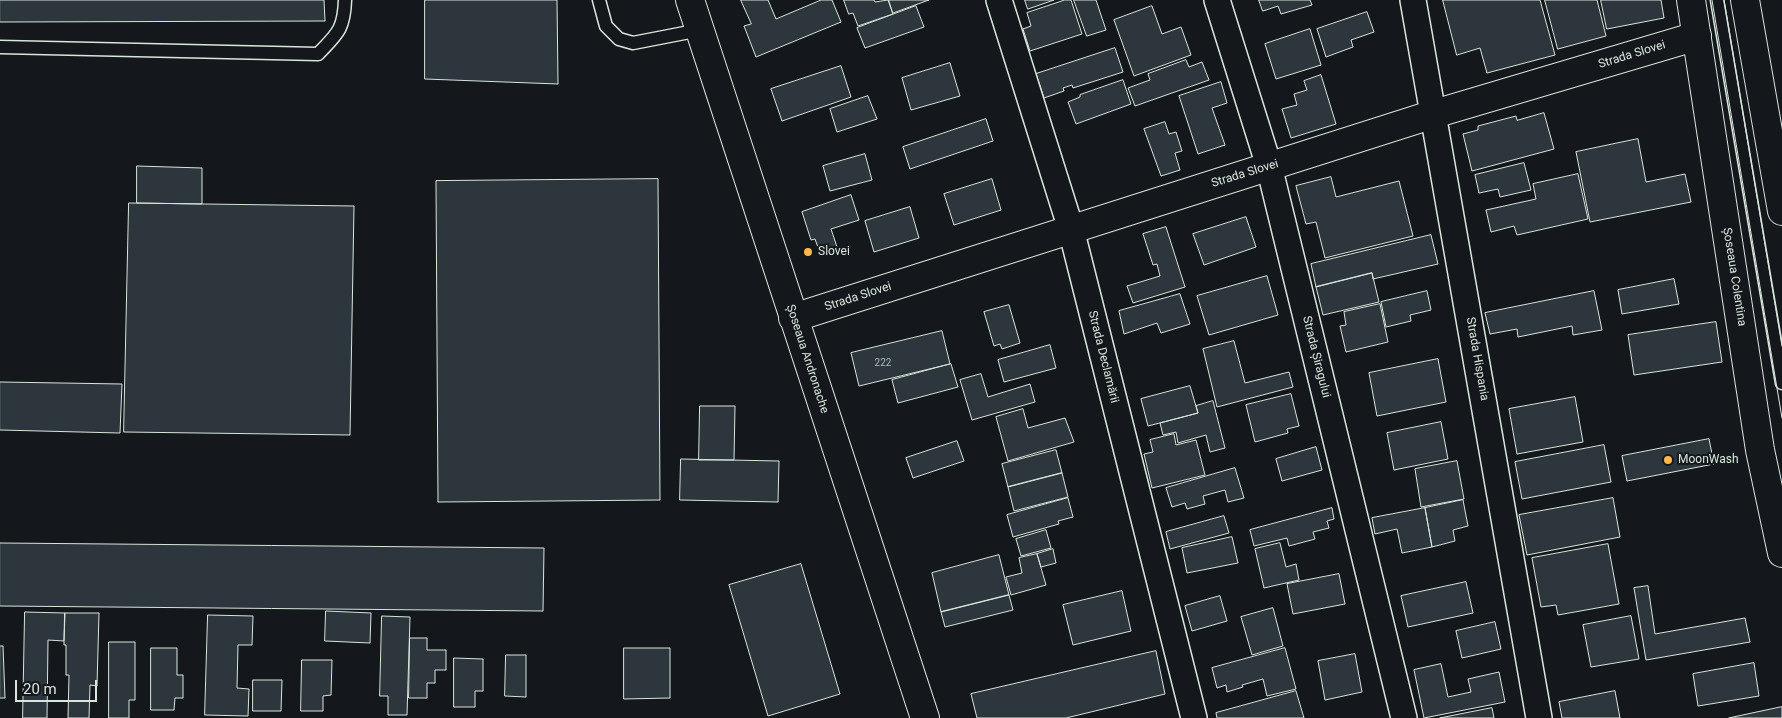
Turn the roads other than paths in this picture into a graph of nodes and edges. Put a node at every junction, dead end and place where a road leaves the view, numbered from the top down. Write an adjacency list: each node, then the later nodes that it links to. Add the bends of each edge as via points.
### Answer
1 (344, 0): 12 (lane, via 344,17 337,34 318,54)
2 (599, 0): 10 (lane, via 606,26 619,39 633,43)
3 (690, 0): 10 (main road, Șoseaua Andronache)
4 (999, 0): 17 (street, Strada Declamării)
5 (1217, 0): 14 (street, Strada Șiragului)
6 (1413, 0): 13 (street, Strada Hispania)
7 (1691, 0): 11 (main road, Șoseaua Colentina)
8 (1717, 0): 19 (lane)
9 (1746, 0): 15 (main road)
10 (700, 30): 18 (main road, Șoseaua Andronache)
11 (1697, 36): 13 (main road, Strada Slovei); 20 (main road, Șoseaua Colentina, via 1760,450)
12 (0, 47)
13 (1434, 114): 14 (main road, Strada Slovei); 25 (street, Strada Hispania)
14 (1269, 166): 17 (main road, Strada Slovei); 24 (street, Strada Șiragului)
15 (1779, 180): 16 (main road)
16 (1782, 211)
17 (1071, 229): 18 (main road, Strada Slovei); 23 (street, Strada Declamării)
18 (793, 318): 22 (main road, Șoseaua Andronache)
19 (1782, 383)
20 (1774, 477): 21 (main road, Șoseaua Colentina)
21 (1782, 553)
22 (925, 718)
23 (1194, 718)
24 (1404, 718)
25 (1539, 718)

